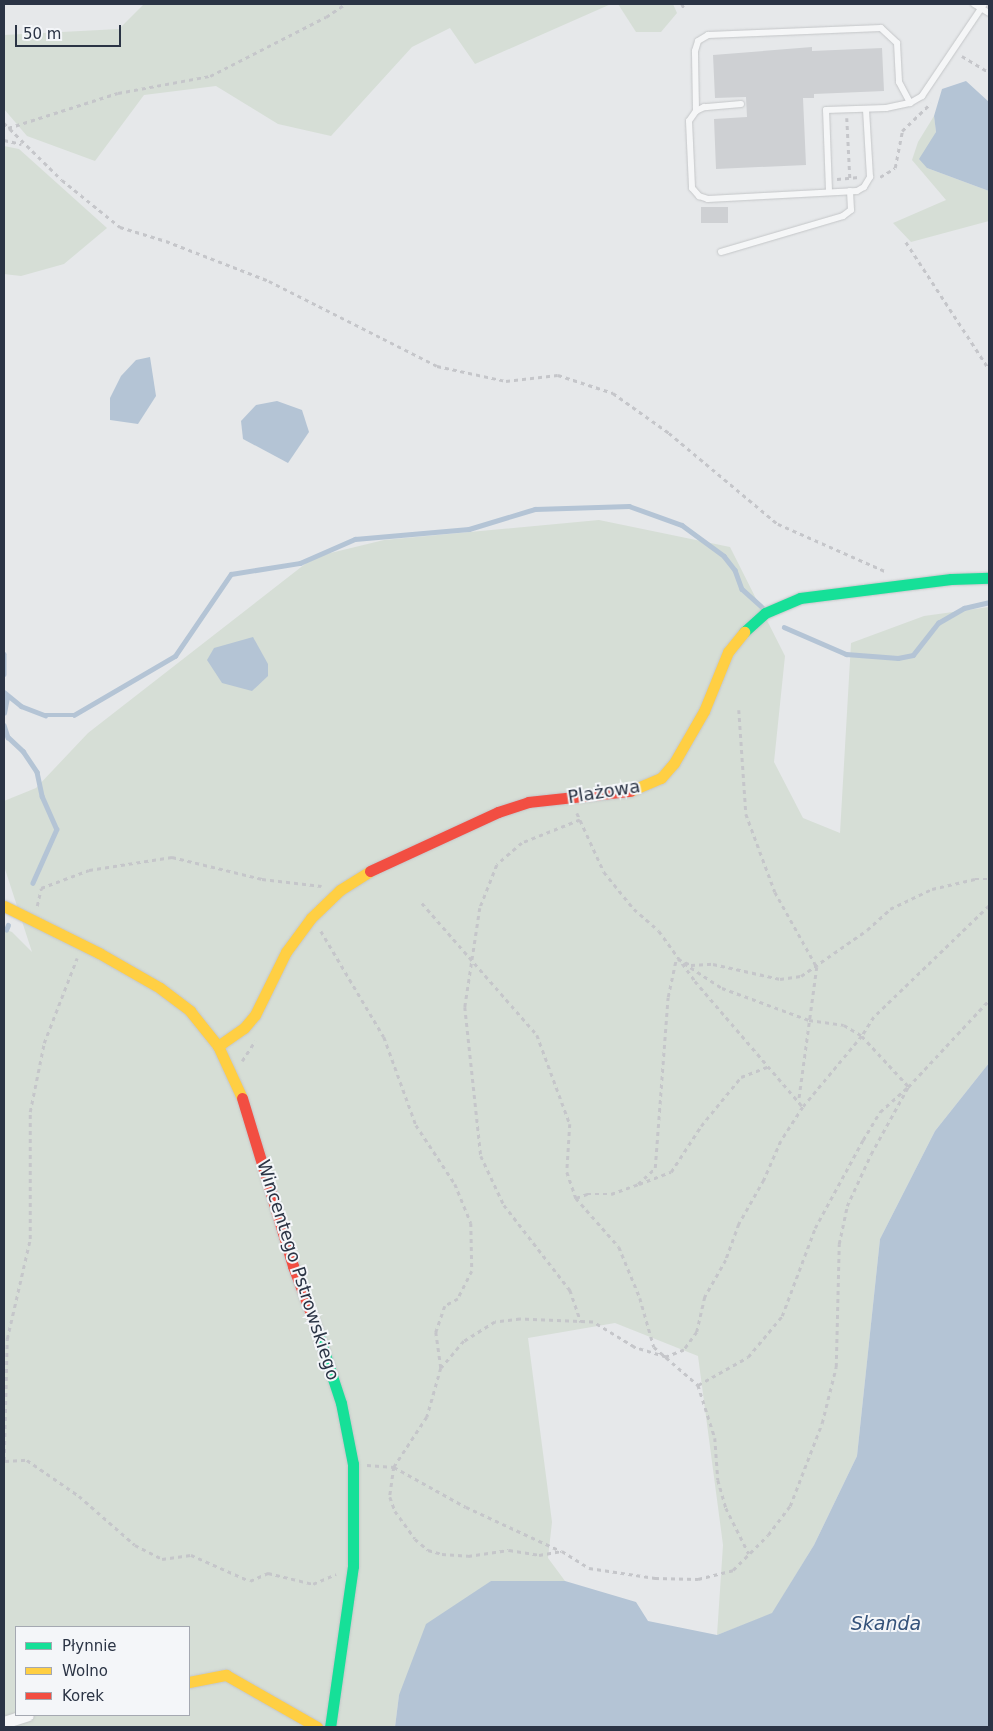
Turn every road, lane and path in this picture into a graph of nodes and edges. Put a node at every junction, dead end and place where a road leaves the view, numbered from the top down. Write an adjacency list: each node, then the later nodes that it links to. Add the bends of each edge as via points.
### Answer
1 (345, 4): 18 (path, via 326,17 210,76 118,94)
2 (682, 4): 5 (path)
3 (974, 4): 4 (lane)
4 (982, 6): 6 (lane); 12 (lane, via 922,96)
5 (684, 8)
6 (989, 13)
7 (966, 49): 8 (path)
8 (962, 56): 9 (path); 10 (path)
9 (957, 62)
10 (989, 72)
11 (934, 99): 21 (path, via 902,131 895,168 882,177)
12 (910, 103): 15 (lane); 16 (lane, via 899,82 897,43 881,28 708,35 698,41 696,51)
13 (741, 104): 16 (lane, via 704,107)
14 (847, 109): 15 (lane); 22 (path); 23 (lane, via 826,110)
15 (866, 109): 21 (lane)
16 (696, 111): 24 (lane, via 689,121 688,132 692,188 699,196 708,199)
17 (4, 123): 18 (path)
18 (8, 128): 20 (path)
19 (4, 140): 20 (path)
20 (23, 144): 29 (path, via 120,227 191,250 268,281 437,366 506,381 558,375 613,393 669,433 778,524)
21 (870, 177): 22 (path); 25 (lane, via 864,187)
22 (850, 178): 23 (path); 25 (path)
23 (828, 180): 24 (lane)
24 (829, 191): 25 (lane)
25 (850, 191): 27 (lane, via 851,210 843,216)
26 (906, 242): 28 (path)
27 (722, 252)
28 (989, 369)
29 (890, 573)
30 (989, 578): 32 (street, Plażowa, via 951,579 781,604 750,624 728,652 704,711 674,763 661,778 630,791)
31 (739, 710): 44 (path, via 746,814 775,892)
32 (573, 797): 33 (path); 35 (street, Plażowa, via 528,802 484,817 389,861)
33 (580, 820): 42 (path, via 604,872 634,910 658,931); 43 (path, via 522,844 497,865 480,908)
34 (989, 879): 44 (path, via 976,878 932,889 890,909)
35 (340, 890): 39 (path, via 262,879 172,857 89,870 41,888); 48 (street, Plażowa, via 311,918 286,952 255,1014 244,1028)
36 (422, 903): 43 (path)
37 (4, 906): 41 (street, Wincentego Pstrowskiego)
38 (989, 906): 47 (path, via 874,1017)
39 (37, 909)
40 (321, 931): 57 (path, via 384,1037 416,1125 455,1184 471,1223 472,1270 458,1299 445,1306 436,1332)
41 (82, 944): 48 (street, Wincentego Pstrowskiego, via 160,988 190,1011); 59 (path, via 44,1043 30,1112 30,1239 7,1339)
42 (676, 958): 44 (path, via 691,965 713,964 780,979 801,976); 46 (path, via 722,988); 49 (path); 53 (path, via 665,1025 655,1168)
43 (470, 962): 54 (path, via 496,985 537,1035 570,1124 567,1172); 55 (path, via 465,1007 481,1156 504,1205 570,1290)
44 (818, 967): 46 (path)
45 (989, 1000): 50 (path)
46 (809, 1020): 47 (path, via 844,1025); 51 (path)
47 (862, 1036): 50 (path); 52 (path)
48 (218, 1046): 60 (street, Wincentego Pstrowskiego, via 250,1114 293,1266 341,1403)
49 (769, 1066): 51 (path); 53 (path, via 741,1077 701,1126 671,1172)
50 (909, 1087): 58 (path, via 880,1112 863,1140 815,1228 782,1316 748,1357); 63 (path, via 871,1154 847,1206 838,1244 836,1367 822,1423 790,1506)
51 (799, 1100): 52 (path)
52 (803, 1107): 56 (path, via 781,1141 739,1224 726,1260 705,1296 697,1332 684,1350)
53 (638, 1184): 54 (path, via 612,1194 587,1194)
54 (576, 1198): 56 (path, via 619,1247 640,1298 654,1347)
55 (581, 1322): 56 (path, via 593,1322 634,1347); 57 (path, via 520,1319 495,1322 464,1342)
56 (666, 1357): 58 (path)
57 (441, 1368): 61 (path, via 427,1417)
58 (698, 1385): 63 (path, via 715,1438 718,1480 726,1508)
59 (4, 1461): 64 (path, via 27,1460 79,1496 135,1545 162,1558 191,1555 250,1581 268,1574 313,1584)
60 (353, 1464): 61 (path); 64 (street, Wincentego Pstrowskiego)
61 (394, 1467): 62 (path, via 466,1507); 62 (path, via 390,1496 396,1511 415,1539 428,1550 468,1556 509,1550 539,1555)
62 (562, 1551): 63 (path, via 589,1568 655,1578 698,1579 733,1570)
63 (749, 1554)
64 (353, 1566): 69 (street, Wincentego Pstrowskiego)
65 (190, 1682): 68 (street, via 226,1674)
66 (25, 1716): 67 (street)
67 (4, 1723)
68 (317, 1727)
69 (330, 1727)

